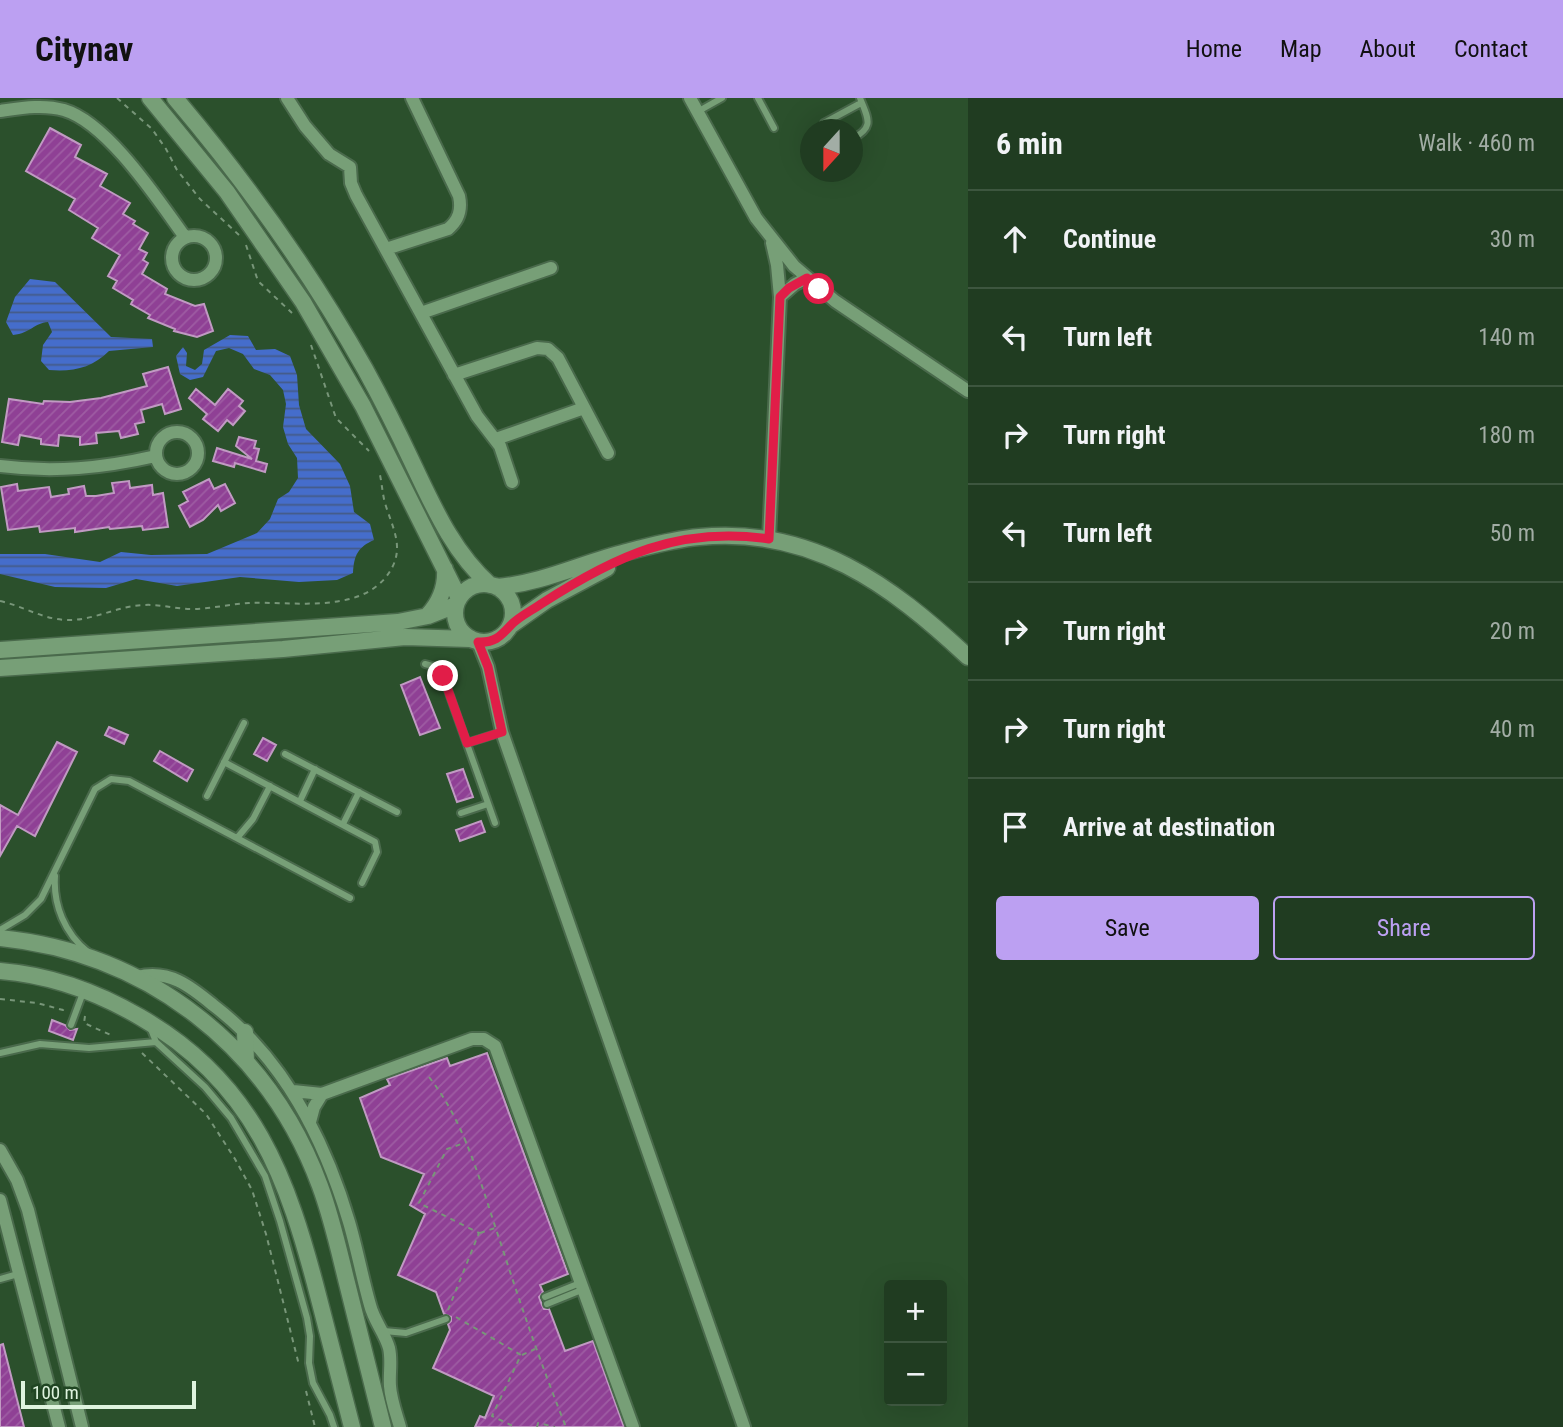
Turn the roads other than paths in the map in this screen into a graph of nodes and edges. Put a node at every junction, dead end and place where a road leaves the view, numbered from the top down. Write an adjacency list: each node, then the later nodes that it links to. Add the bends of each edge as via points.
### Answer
1 (150, 98): 31 (street, via 227,192 303,302 353,387)
2 (175, 98): 32 (street, via 236,173 305,272 390,415 446,531 465,560)
3 (287, 98): 16 (street, via 329,154 350,167 353,189)
4 (412, 98): 16 (street, via 459,196 460,211 448,229)
5 (690, 98): 10 (street)
6 (722, 98): 10 (lane)
7 (758, 98): 12 (lane)
8 (860, 100): 11 (lane); 13 (lane, via 868,126)
9 (0, 111): 14 (street, via 51,107 83,118 125,160)
10 (697, 112): 15 (street)
11 (830, 119)
12 (774, 128)
13 (863, 133)
14 (185, 237)
15 (771, 240): 18 (street); 19 (street)
16 (386, 249): 20 (street)
17 (551, 268): 20 (street)
18 (807, 278): 19 (street); 22 (street)
19 (780, 297): 29 (street)
20 (421, 313): 21 (street)
21 (454, 375): 23 (street, via 542,348 558,358); 24 (street)
22 (968, 391)
23 (584, 408): 24 (street); 25 (street)
24 (496, 439): 28 (street)
25 (608, 453)
26 (156, 456): 27 (street, via 76,470)
27 (0, 466)
28 (512, 482)
29 (769, 539): 30 (street, via 696,537); 38 (street, via 812,550 861,572 925,618)
30 (639, 550): 32 (street, via 540,580); 35 (street)
31 (445, 566): 33 (street); 34 (street, via 444,588)
32 (494, 586): 33 (street, via 473,586); 35 (street, via 511,604)
33 (458, 601): 34 (street); 36 (street, via 457,624)
34 (428, 616): 37 (street, via 398,622)
35 (510, 626): 36 (street, via 494,641)
36 (474, 640): 40 (street, via 405,637); 42 (street, via 488,667)
37 (0, 650)
38 (968, 657)
39 (425, 664): 43 (lane, via 440,671)
40 (0, 668)
41 (244, 723): 45 (lane)
42 (502, 732): 43 (lane); 92 (street)
43 (467, 743): 51 (lane)
44 (285, 754): 46 (lane)
45 (224, 761): 47 (lane); 49 (lane)
46 (315, 769): 48 (lane); 50 (lane)
47 (270, 786): 50 (lane); 56 (lane)
48 (359, 792): 52 (lane); 55 (lane)
49 (207, 796)
50 (299, 801): 55 (lane)
51 (488, 804): 53 (lane); 54 (lane)
52 (397, 811)
53 (461, 813)
54 (495, 823)
55 (343, 824): 58 (lane, via 377,845)
56 (237, 838): 57 (lane, via 129,781 111,779 95,789); 59 (lane)
57 (56, 867): 60 (lane, via 33,907); 62 (lane, via 55,893 63,920 75,940)
58 (362, 883)
59 (350, 898)
60 (0, 930)
61 (0, 938): 62 (street)
62 (95, 957): 64 (street)
63 (0, 971): 65 (street, via 38,976)
64 (137, 977): 68 (street, via 163,974 179,980); 71 (street, via 197,1015)
65 (84, 990): 66 (street); 67 (lane)
66 (149, 1021): 69 (lane); 88 (street, via 218,1079 271,1155 296,1215)
67 (71, 1025)
68 (245, 1032): 71 (street); 72 (street)
69 (156, 1042): 70 (lane, via 89,1048 40,1044); 87 (lane, via 218,1102 265,1176 307,1318 313,1383)
70 (0, 1054)
71 (246, 1061): 89 (street, via 285,1113 320,1186)
72 (293, 1091): 73 (street); 74 (street)
73 (322, 1094): 74 (street); 79 (street, via 472,1039 490,1042 503,1065)
74 (310, 1122): 82 (street, via 333,1174 371,1310)
75 (0, 1150): 86 (street, via 27,1210)
76 (0, 1200): 77 (street)
77 (20, 1274): 78 (lane); 85 (street)
78 (0, 1279)
79 (583, 1286): 80 (lane); 91 (street)
80 (546, 1301)
81 (446, 1319): 83 (lane)
82 (382, 1330): 83 (lane); 90 (street, via 392,1348 391,1393)
83 (406, 1333): 84 (lane)
84 (400, 1339)
85 (59, 1427)
86 (82, 1427)
87 (334, 1427)
88 (352, 1427)
89 (383, 1427)
90 (400, 1427)
91 (633, 1427)
92 (744, 1427)

